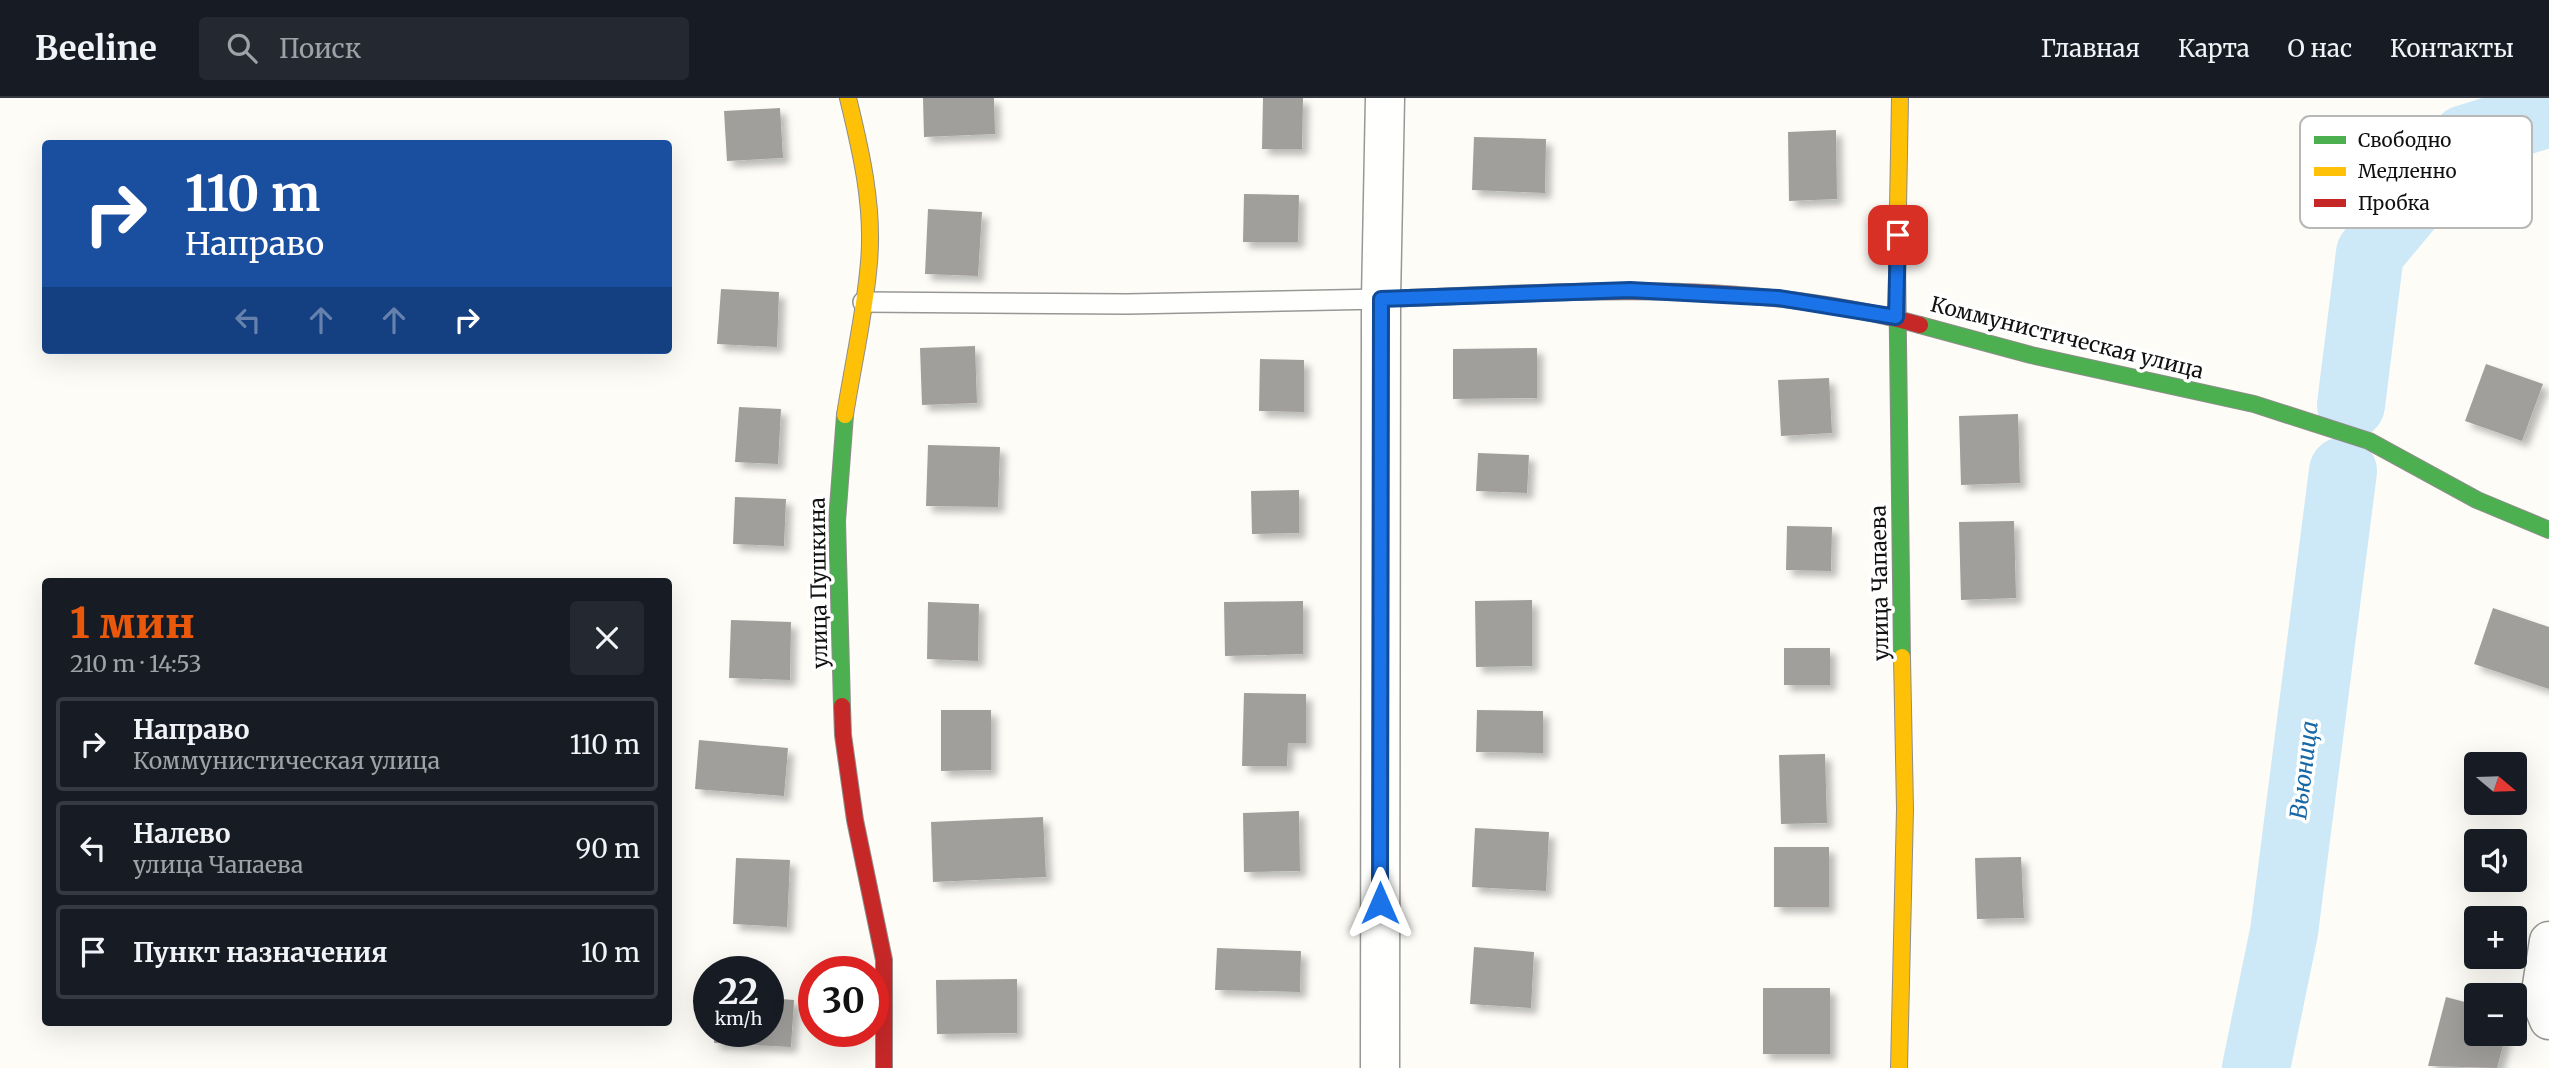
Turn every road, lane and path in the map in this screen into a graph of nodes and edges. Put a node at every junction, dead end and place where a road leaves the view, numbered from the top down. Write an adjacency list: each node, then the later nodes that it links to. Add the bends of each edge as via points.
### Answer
1 (848, 98): 5 (street, улица Пушкина, via 862,157 869,223)
2 (1385, 98): 4 (street)
3 (1900, 98): 6 (street, улица Чапаева)
4 (1381, 299): 5 (lane, via 1127,304); 6 (street, Коммунистическая улица, via 1630,290 1778,298); 11 (street)
5 (863, 302): 10 (street, улица Пушкина, via 845,417 836,521 843,735 884,960)
6 (1896, 317): 7 (street, Коммунистическая улица, via 2031,355 2254,404 2343,433 2369,442 2477,500); 12 (street, улица Чапаева, via 1905,809)
7 (2549, 530)
8 (2549, 942): 9 (street, via 2540,998)
9 (2549, 1020)
10 (884, 1068)
11 (1380, 1068)
12 (1899, 1068)

